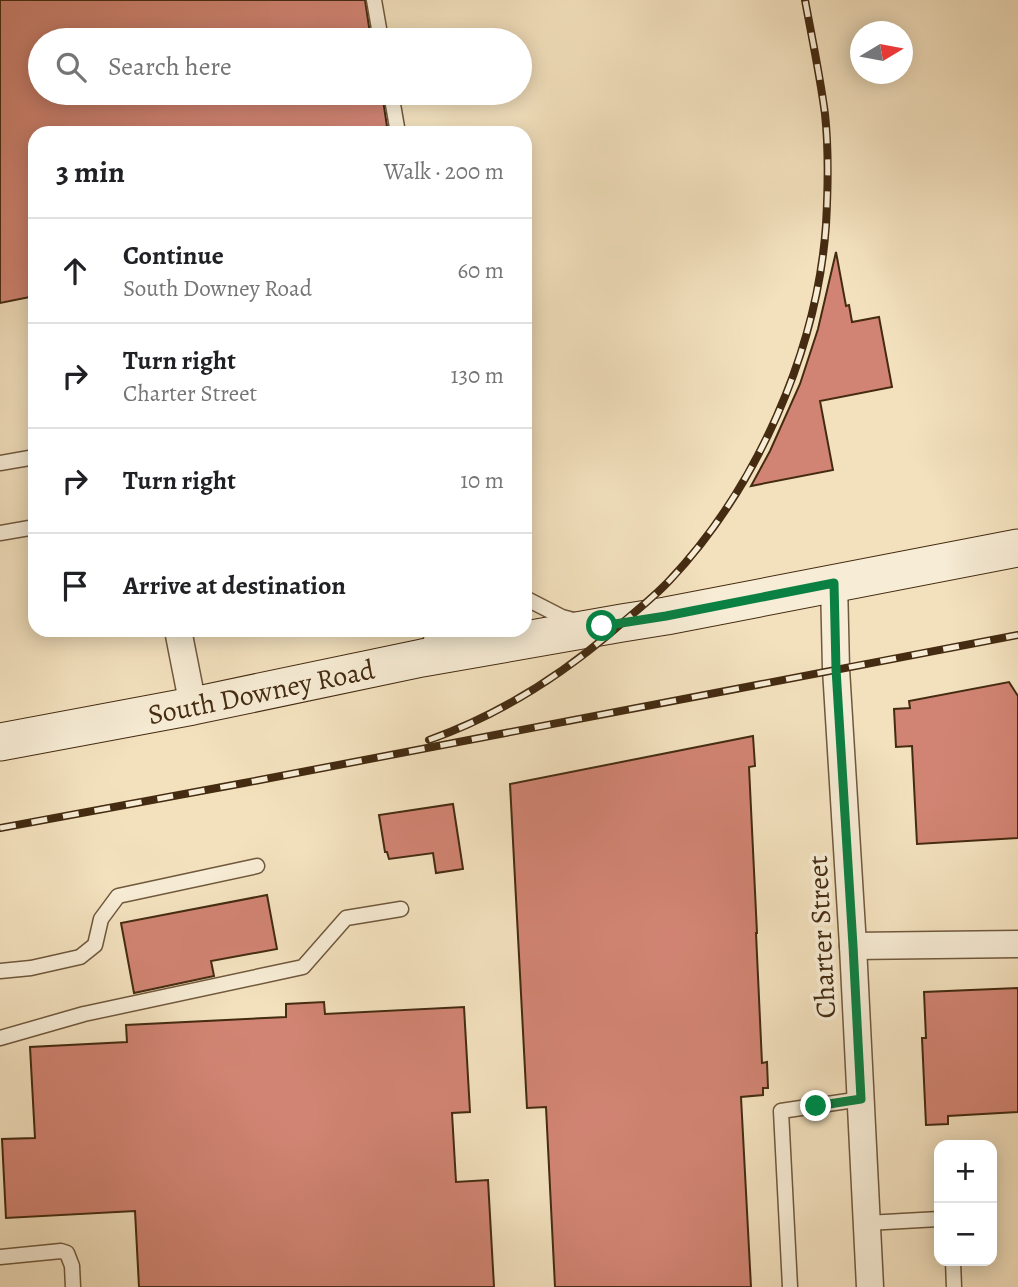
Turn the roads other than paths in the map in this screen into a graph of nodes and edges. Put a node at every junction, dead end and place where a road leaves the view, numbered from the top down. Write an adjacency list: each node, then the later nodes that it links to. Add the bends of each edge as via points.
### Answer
1 (374, 0): 2 (lane)
2 (379, 28)
3 (393, 105): 4 (lane)
4 (397, 126)
5 (28, 458): 6 (lane)
6 (0, 463)
7 (28, 528): 8 (lane)
8 (0, 533)
9 (1018, 548): 10 (main road, South Downey Road)
10 (834, 583): 12 (main road, South Downey Road); 22 (street, Charter Street)
11 (532, 602): 12 (lane, via 562,617)
12 (602, 626): 13 (main road, South Downey Road)
13 (532, 633)
14 (179, 637): 17 (street)
15 (496, 637): 16 (main road, South Downey Road)
16 (429, 644): 17 (main road, South Downey Road)
17 (193, 706): 18 (main road, South Downey Road)
18 (0, 742)
19 (257, 866): 23 (lane, via 118,896 102,919 95,945 79,957)
20 (401, 909): 24 (lane, via 346,918 303,967 84,1014)
21 (1018, 944): 22 (street)
22 (853, 946): 25 (street, Charter Street)
23 (0, 971)
24 (0, 1038)
25 (861, 1099): 27 (street, Charter Street); 31 (lane, via 781,1111)
26 (934, 1219): 27 (lane)
27 (867, 1223): 32 (street, Charter Street)
28 (0, 1257): 30 (lane, via 61,1251 72,1266)
29 (953, 1266): 33 (lane)
30 (73, 1287)
31 (790, 1287)
32 (870, 1287)
33 (954, 1287)

